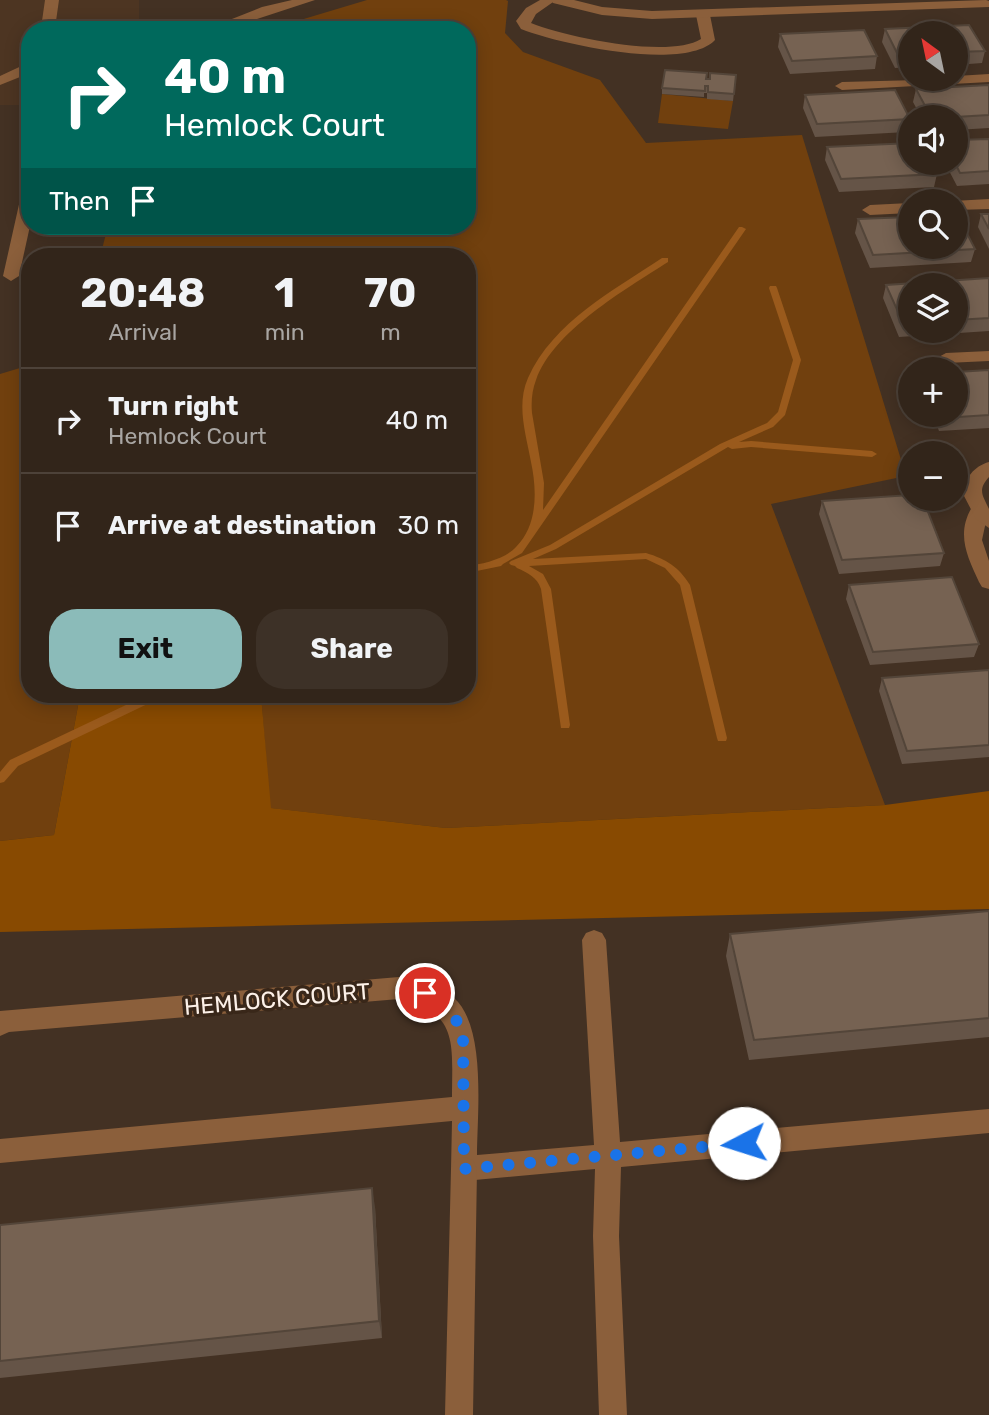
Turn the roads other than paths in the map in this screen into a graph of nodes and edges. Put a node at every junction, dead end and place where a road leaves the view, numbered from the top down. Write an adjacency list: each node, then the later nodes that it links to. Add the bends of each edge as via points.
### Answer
1 (52, 0): 7 (street)
2 (308, 0): 8 (street)
3 (549, 0): 6 (street, via 525,16 526,26 568,40 628,48 701,47 708,40)
4 (558, 0): 6 (street, via 622,14)
5 (986, 5): 6 (street)
6 (703, 15)
7 (49, 21)
8 (236, 21)
9 (21, 72): 11 (street)
10 (989, 78): 12 (street)
11 (0, 81)
12 (842, 86)
13 (989, 204): 14 (street)
14 (968, 205)
15 (898, 209): 16 (street)
16 (870, 210)
17 (21, 229): 18 (street)
18 (10, 276)
19 (989, 356): 20 (street)
20 (968, 357)
21 (989, 468): 22 (street, via 976,476 971,487 971,500)
22 (984, 516): 23 (street, via 971,529 973,547)
23 (989, 582)
24 (594, 940): 29 (street)
25 (0, 1025): 26 (street, HEMLOCK COURT, via 398,988 425,993 452,1011 463,1035)
26 (463, 1108): 28 (street); 30 (street, HEMLOCK COURT)
27 (989, 1121): 29 (street)
28 (0, 1151)
29 (608, 1156): 30 (street); 32 (street, via 606,1236)
30 (464, 1169): 31 (street, HEMLOCK COURT)
31 (459, 1415)
32 (613, 1415)

